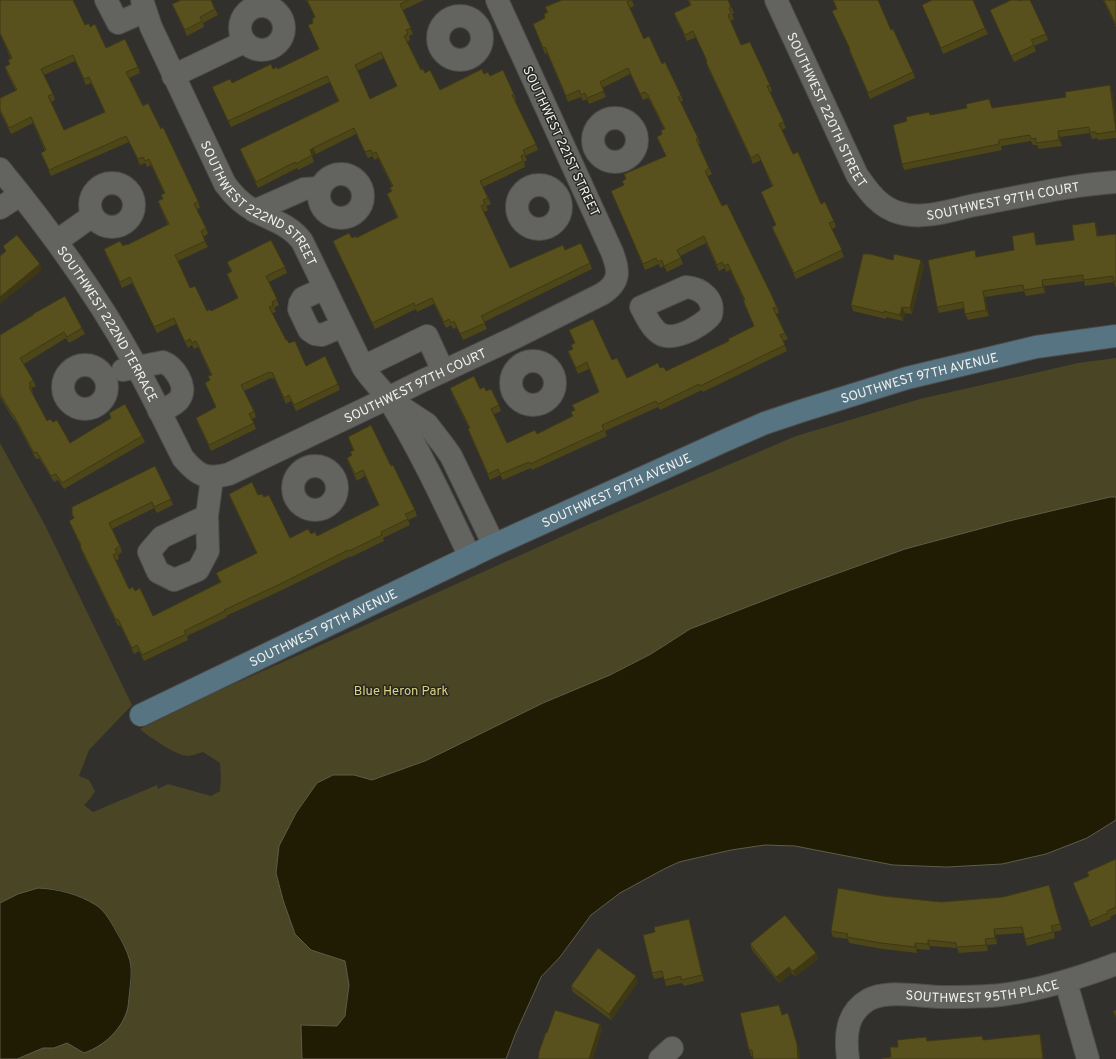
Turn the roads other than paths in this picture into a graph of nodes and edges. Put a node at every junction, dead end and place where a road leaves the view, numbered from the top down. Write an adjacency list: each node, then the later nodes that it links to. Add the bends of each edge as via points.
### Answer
1 (106, 0): 4 (street, via 118,23)
2 (497, 0): 5 (street, SOUTHWEST 221ST STREET)
3 (776, 0): 18 (street, SOUTHWEST 220TH STREET, via 857,175 871,194)
4 (143, 6): 8 (street, SOUTHWEST 222ND STREET)
5 (506, 19): 6 (street); 10 (street, SOUTHWEST 221ST STREET)
6 (481, 30)
7 (244, 42): 8 (street)
8 (173, 76): 19 (street, SOUTHWEST 222ND STREET, via 225,184 232,194)
9 (594, 149): 10 (street)
10 (570, 160): 14 (street, SOUTHWEST 221ST STREET)
11 (0, 169): 15 (street, SOUTHWEST 222ND TERRACE)
12 (1116, 182): 18 (street, SOUTHWEST 97TH COURT, via 1038,193 922,215 903,214)
13 (320, 188): 19 (street, via 304,188)
14 (583, 188): 16 (street); 22 (street, SOUTHWEST 221ST STREET, via 615,259 617,274)
15 (20, 195): 17 (street); 21 (street, SOUTHWEST 222ND TERRACE)
16 (560, 198)
17 (0, 208)
18 (890, 209)
19 (254, 211): 23 (street, SOUTHWEST 222ND STREET, via 283,224 297,234)
20 (92, 216): 21 (street)
21 (57, 241): 29 (street, SOUTHWEST 222ND TERRACE, via 97,300)
22 (614, 284): 24 (street); 27 (street, SOUTHWEST 97TH COURT, via 602,294)
23 (325, 288): 25 (street, SOUTHWEST 222ND STREET); 25 (street, via 303,298 299,309 309,330 315,334 322,335)
24 (641, 307)
25 (343, 326): 30 (street, SOUTHWEST 222ND STREET)
26 (1116, 336): 39 (street, SOUTHWEST 97TH AVENUE, via 1036,347 907,378 765,423)
27 (514, 338): 28 (street); 31 (street, SOUTHWEST 97TH COURT)
28 (526, 362)
29 (136, 366): 32 (street); 34 (street, SOUTHWEST 222ND TERRACE); 34 (street, via 163,362 169,364 180,381 181,397)
30 (362, 367): 31 (street, via 427,336); 33 (street, SOUTHWEST 222ND STREET)
31 (443, 371): 33 (street, SOUTHWEST 97TH COURT)
32 (106, 377)
33 (388, 398): 35 (street, SOUTHWEST 97TH COURT); 39 (street, via 427,424 444,446); 40 (street, via 420,454)
34 (159, 411): 37 (street, SOUTHWEST 222ND TERRACE, via 183,458 202,475)
35 (295, 442): 36 (street); 37 (street, SOUTHWEST 97TH COURT, via 238,470)
36 (307, 467)
37 (212, 478): 38 (street)
38 (207, 516)
39 (494, 545): 40 (street, SOUTHWEST 97TH AVENUE)
40 (470, 557): 41 (street, SOUTHWEST 97TH AVENUE)
41 (141, 715)
42 (1116, 964): 43 (street, SOUTHWEST 95TH PLACE)
43 (1066, 982): 44 (street, SOUTHWEST 95TH PLACE, via 1026,991 983,996 882,995 867,1001 852,1016 846,1038); 45 (street)
44 (848, 1059)
45 (1088, 1059)

